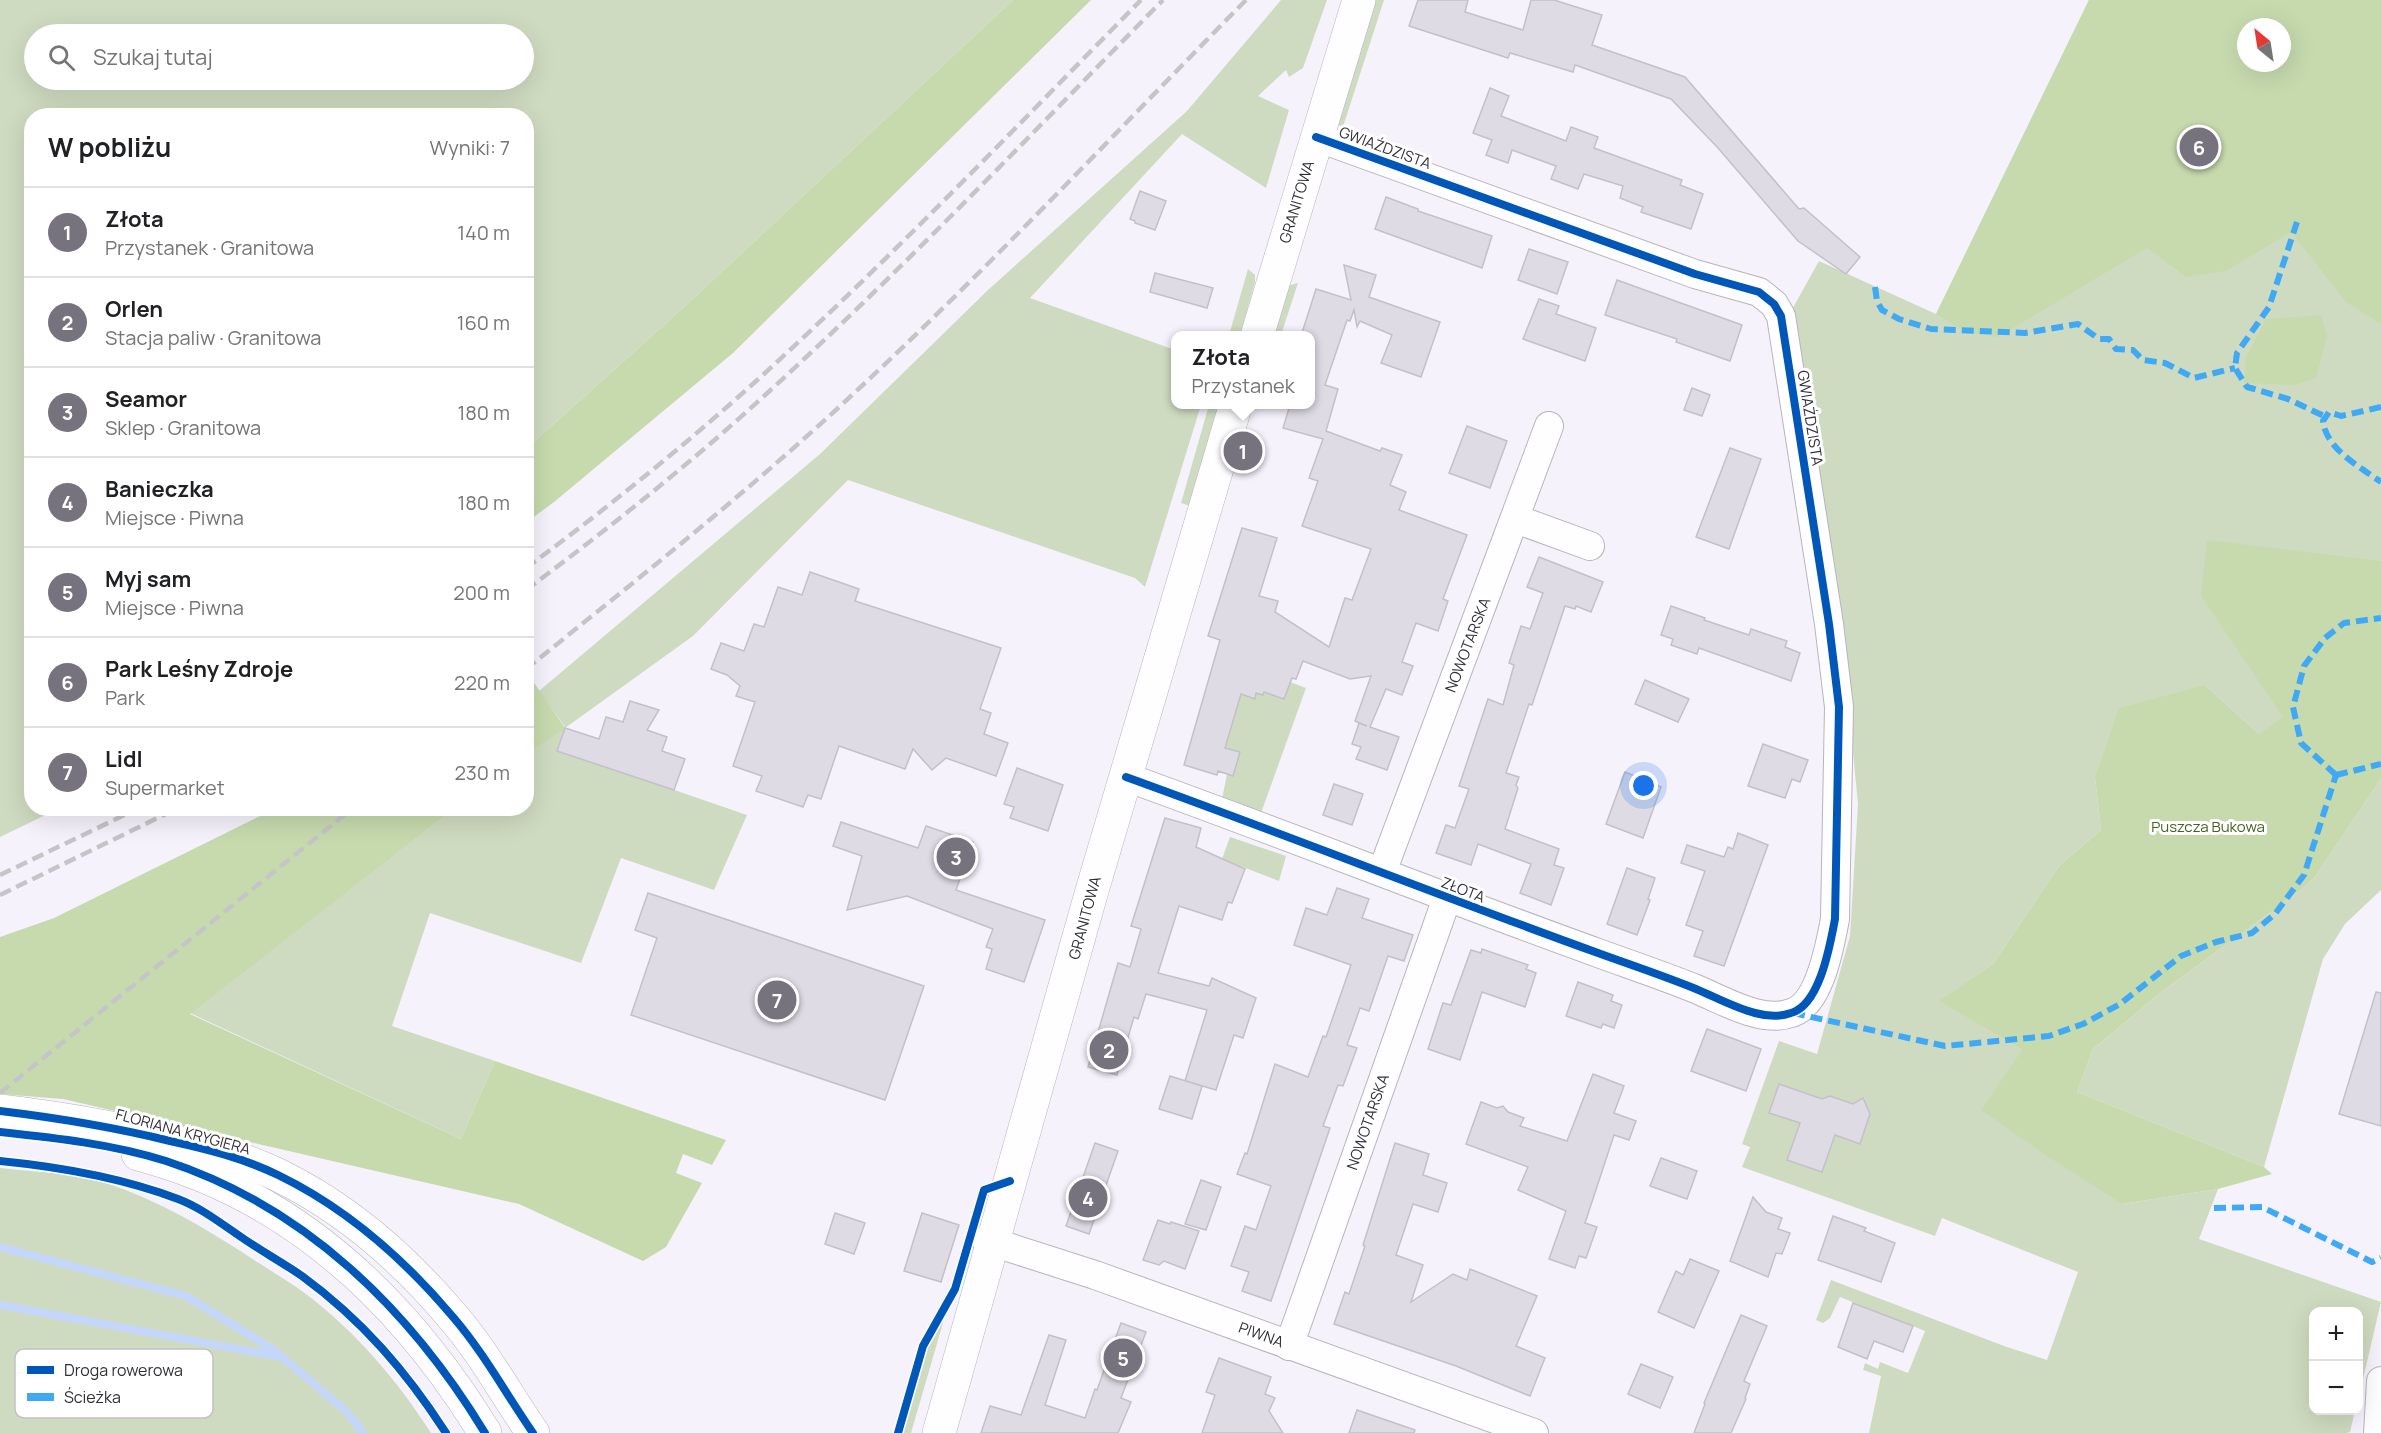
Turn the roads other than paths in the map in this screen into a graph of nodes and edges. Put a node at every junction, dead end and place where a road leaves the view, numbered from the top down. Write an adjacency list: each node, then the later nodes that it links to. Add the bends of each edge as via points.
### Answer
1 (1359, 0): 2 (street, GRANITOWA)
2 (1316, 137): 3 (street, GRANITOWA); 11 (street, GWIAŹDZISTA, via 1695,274 1759,292 1774,304 1780,316 1839,707 1835,919 1814,991)
3 (1258, 331)
4 (1235, 409): 8 (street, GRANITOWA)
5 (1549, 426): 6 (street, NOWOTARSKA)
6 (1516, 519): 7 (street); 9 (street, NOWOTARSKA)
7 (1590, 546)
8 (1126, 777): 9 (street, ZŁOTA); 14 (street, GRANITOWA)
9 (1382, 872): 10 (street, ZŁOTA)
10 (1447, 898): 11 (street, ZŁOTA, via 1749,1011 1775,1016); 15 (street, NOWOTARSKA)
11 (1793, 1013)
12 (0, 1111): 18 (street, FLORIANA KRYGIERA, via 111,1126 207,1149 267,1170 319,1198 379,1242 439,1300 482,1354)
13 (0, 1132): 17 (street, via 80,1142 147,1156 214,1179 253,1199 322,1245 388,1304 430,1351)
14 (990, 1240): 15 (street, PIWNA); 19 (street, GRANITOWA)
15 (1289, 1346): 20 (street, PIWNA)
16 (2381, 1381): 21 (street)
17 (485, 1433)
18 (533, 1433)
19 (939, 1433)
20 (1534, 1433)
21 (2378, 1433)

